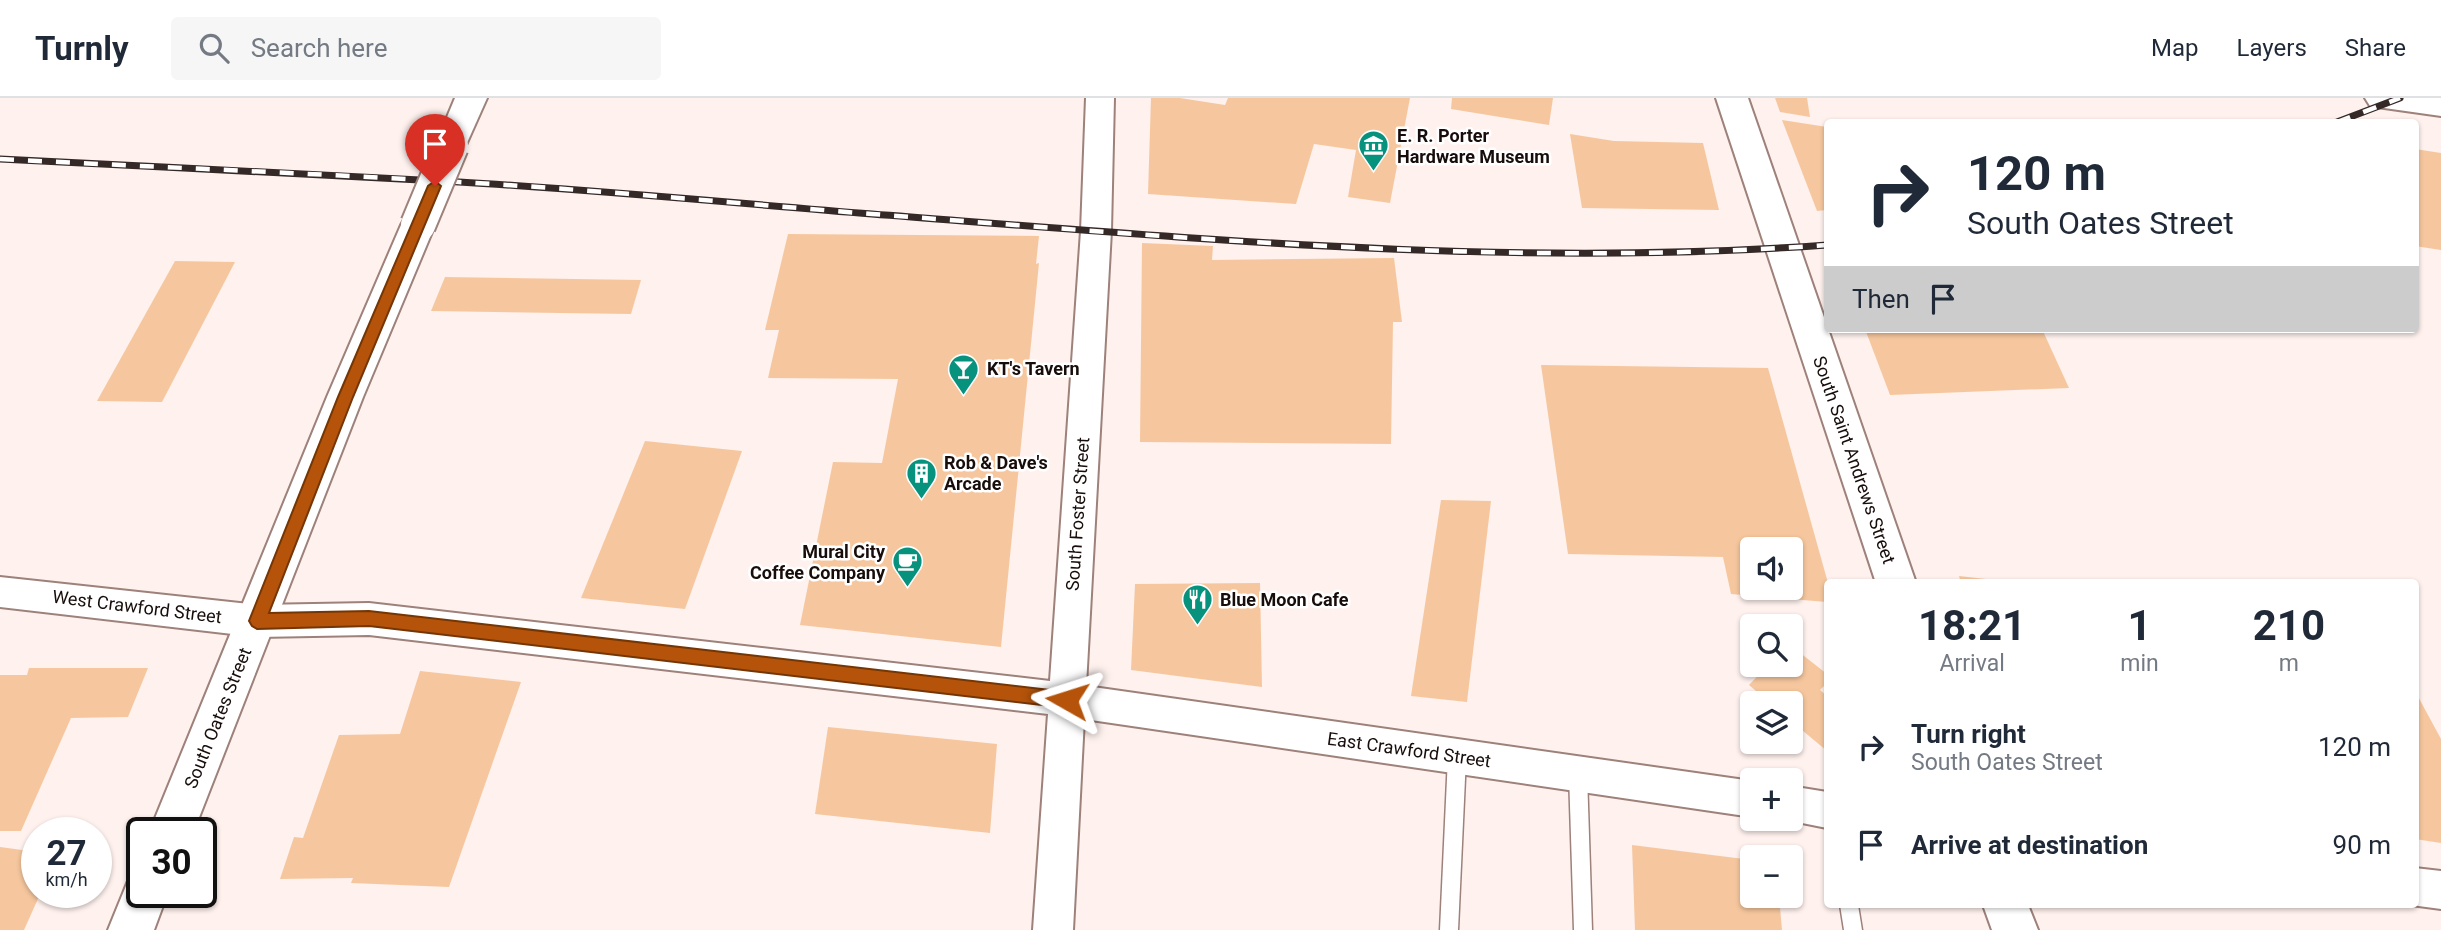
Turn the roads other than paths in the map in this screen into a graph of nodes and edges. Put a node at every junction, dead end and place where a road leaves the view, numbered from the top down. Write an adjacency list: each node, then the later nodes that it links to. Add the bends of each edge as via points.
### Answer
1 (471, 98): 8 (main road, South Oates Street, bridge)
2 (1100, 98): 9 (street, South Foster Street, via 1097,219)
3 (1732, 98): 6 (main road, South Saint Andrews Street)
4 (2381, 98): 5 (main road)
5 (2441, 105)
6 (1895, 579)
7 (0, 592): 8 (street, West Crawford Street)
8 (257, 621): 9 (street, West Crawford Street, via 369,619); 15 (main road, South Oates Street)
9 (1067, 700): 10 (street, East Crawford Street); 22 (street, South Foster Street)
10 (1457, 757): 11 (street, East Crawford Street); 23 (lane)
11 (1578, 774): 12 (street, East Crawford Street); 24 (lane)
12 (1740, 797)
13 (1803, 806): 14 (street)
14 (1824, 810)
15 (177, 817)
16 (2419, 887): 17 (street)
17 (2441, 890)
18 (140, 908): 21 (main road)
19 (1849, 908): 25 (lane)
20 (2007, 908): 26 (main road)
21 (131, 930)
22 (1053, 930)
23 (1449, 930)
24 (1583, 930)
25 (1853, 930)
26 (2015, 930)

